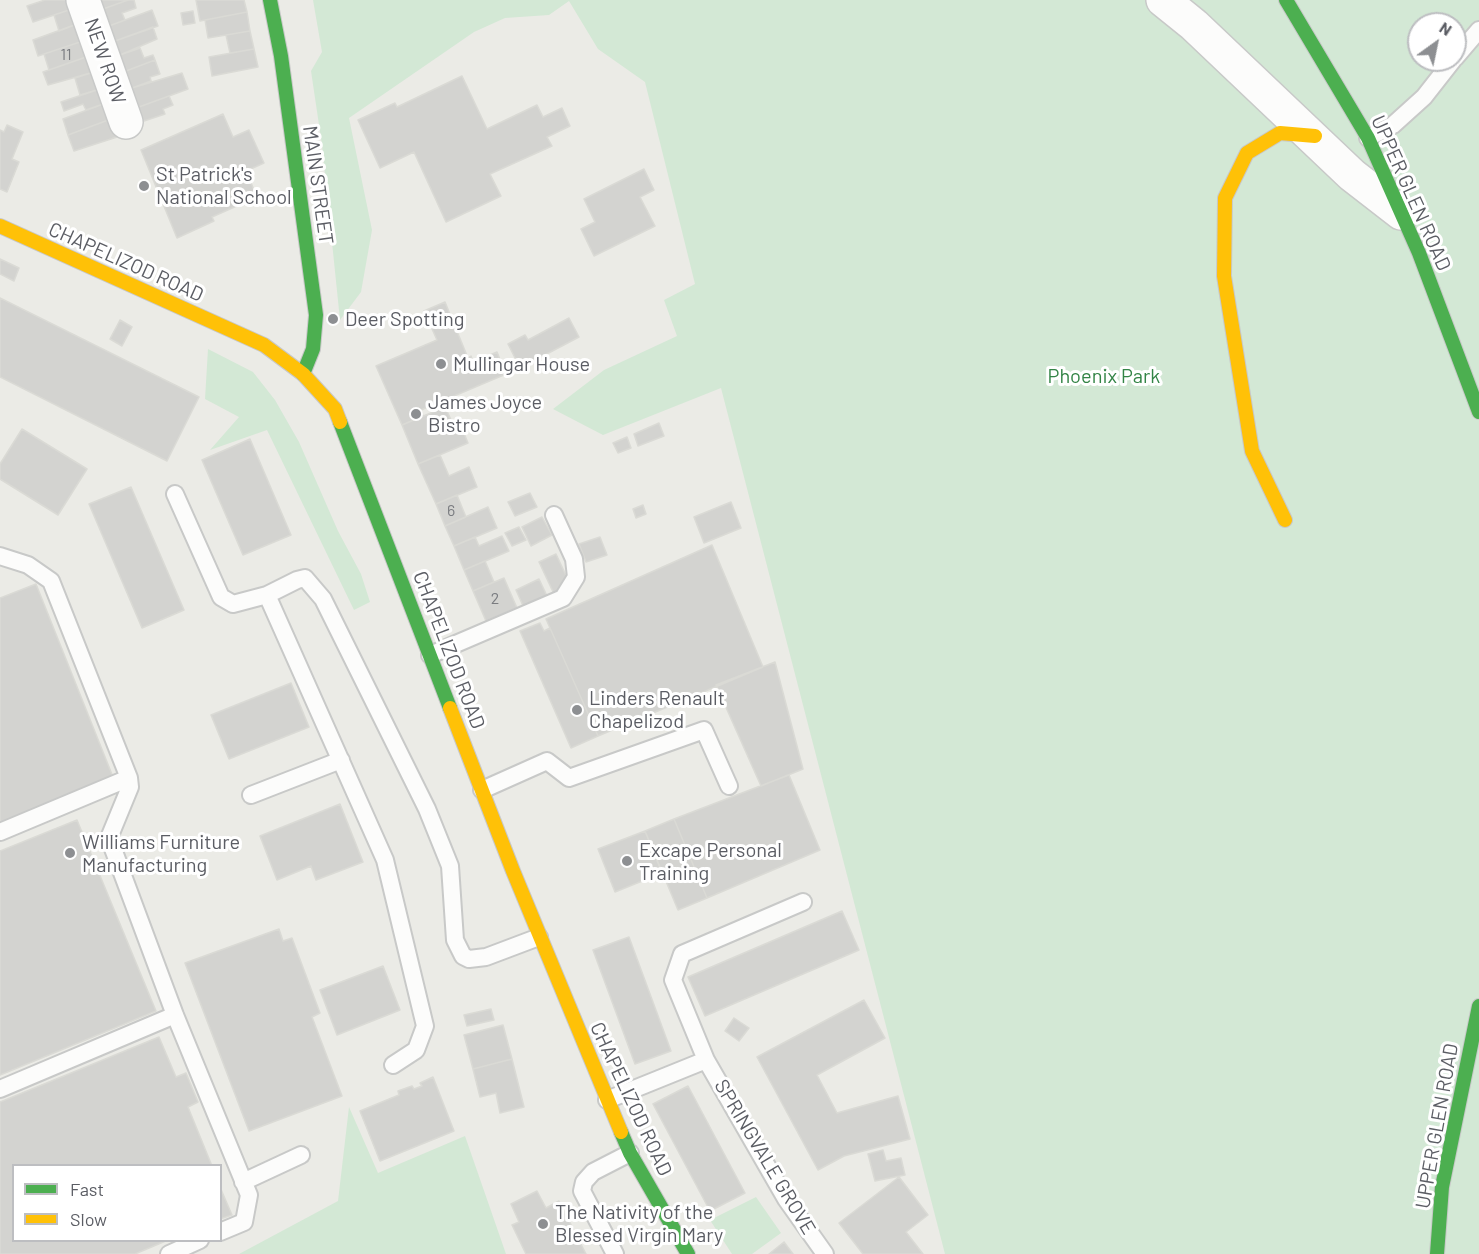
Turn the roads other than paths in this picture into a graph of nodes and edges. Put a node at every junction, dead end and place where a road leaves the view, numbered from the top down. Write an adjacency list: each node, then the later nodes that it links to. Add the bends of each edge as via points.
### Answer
1 (83, 0): 8 (street, NEW ROW)
2 (270, 0): 13 (street, MAIN STREET, via 316,315 313,348)
3 (1163, 0): 9 (street)
4 (1287, 0): 10 (street, UPPER GLEN ROAD)
5 (1479, 30): 6 (lane)
6 (1467, 44)
7 (1444, 72): 10 (lane, via 1424,97 1393,125)
8 (126, 122)
9 (1315, 136): 11 (street, via 1352,175); 17 (street, via 1280,134 1247,153 1225,198 1224,276 1252,451)
10 (1368, 138): 11 (street, UPPER GLEN ROAD)
11 (1401, 213): 14 (street, UPPER GLEN ROAD)
12 (0, 226): 13 (street, CHAPELIZOD ROAD, via 264,345)
13 (303, 374): 20 (street, CHAPELIZOD ROAD, via 335,409)
14 (1479, 412)
15 (175, 494): 19 (lane, via 221,597 232,604)
16 (554, 515): 20 (lane, via 574,559 576,577 563,598)
17 (1285, 520)
18 (2, 561): 22 (lane, via 28,565 51,581)
19 (267, 594): 21 (lane); 28 (lane, via 305,578 323,599 427,809 450,867 455,940 463,956 486,957)
20 (430, 655): 24 (street, CHAPELIZOD ROAD)
21 (341, 760): 25 (lane); 32 (lane, via 385,860 425,1026 416,1050)
22 (129, 778): 26 (lane); 30 (lane, via 130,787 109,838)
23 (729, 786): 24 (lane, via 704,730 569,778 547,761)
24 (482, 790): 28 (street, CHAPELIZOD ROAD)
25 (251, 795)
26 (0, 832)
27 (803, 902): 31 (lane, SPRINGVALE GROVE, via 682,954 673,980)
28 (539, 937): 34 (street, CHAPELIZOD ROAD)
29 (1479, 1006): 44 (street, UPPER GLEN ROAD, via 1442,1187)
30 (175, 1015): 33 (lane); 37 (lane)
31 (706, 1060): 34 (lane, SPRINGVALE GROVE); 43 (lane, SPRINGVALE GROVE, via 786,1199)
32 (393, 1065)
33 (0, 1089)
34 (607, 1100): 35 (street, CHAPELIZOD ROAD)
35 (630, 1153): 41 (lane, via 593,1172 582,1191); 42 (street, CHAPELIZOD ROAD)
36 (301, 1155): 37 (lane)
37 (243, 1182): 38 (lane, via 249,1195 244,1222)
38 (222, 1231)
39 (196, 1242): 40 (lane)
40 (169, 1254)
41 (615, 1254)
42 (688, 1254)
43 (825, 1254)
44 (1437, 1254)

